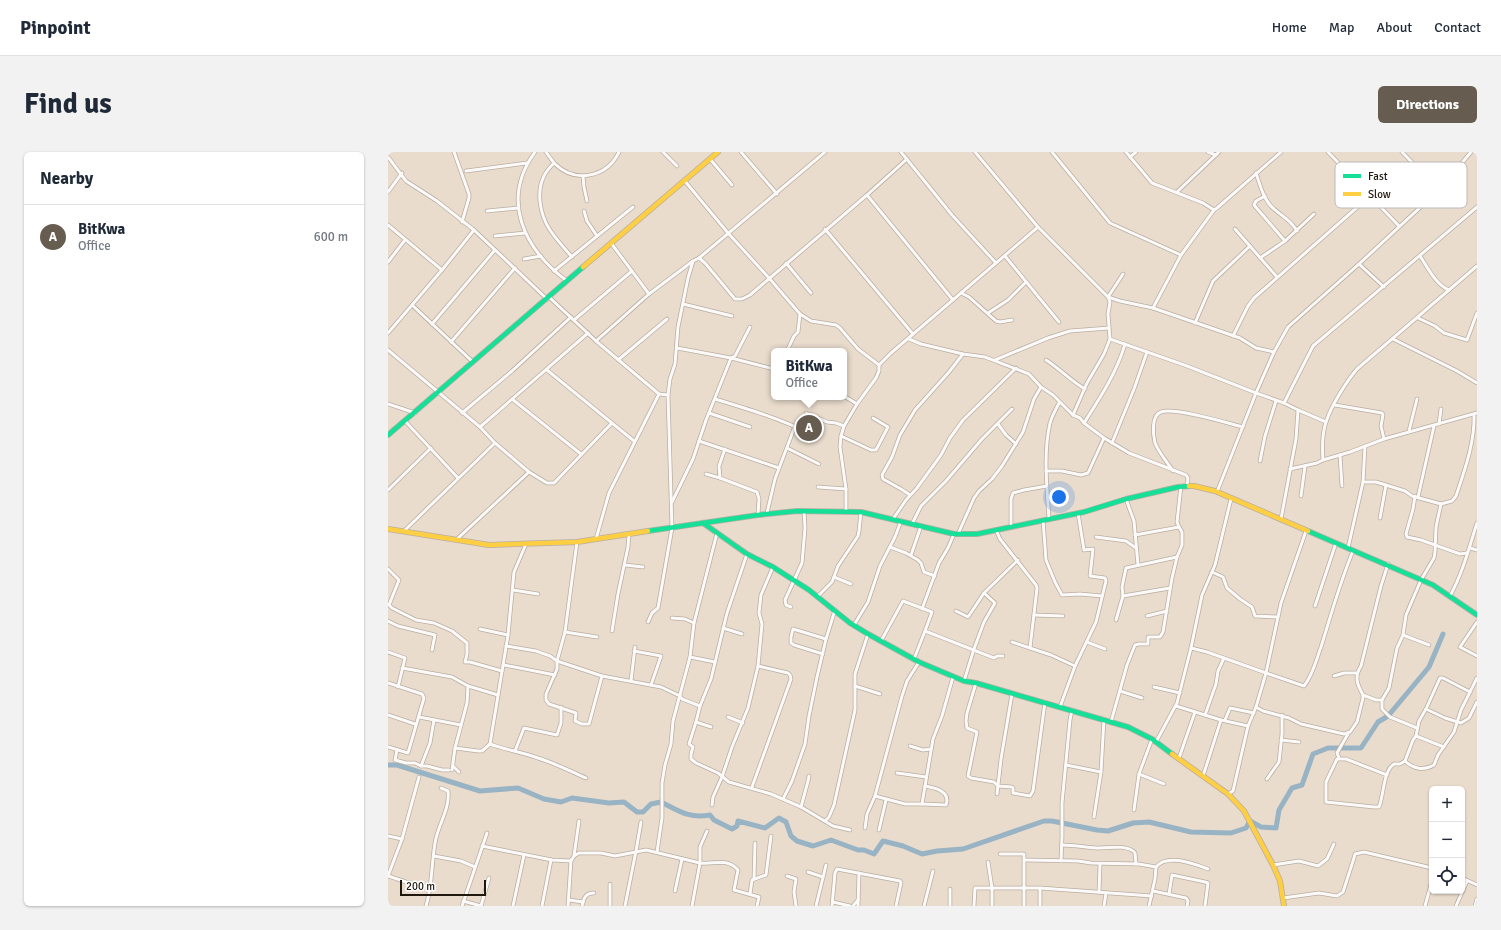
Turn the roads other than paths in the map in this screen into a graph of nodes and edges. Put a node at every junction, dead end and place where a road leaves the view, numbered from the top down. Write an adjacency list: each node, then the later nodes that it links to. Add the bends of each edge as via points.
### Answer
1 (454, 152): 55 (street, via 469,194)
2 (535, 152): 30 (street)
3 (546, 152): 23 (street)
4 (550, 152): 23 (street)
5 (620, 152): 36 (street, via 602,172)
6 (664, 152): 32 (street)
7 (718, 152): 25 (street)
8 (741, 152): 41 (street)
9 (825, 152): 41 (street)
10 (901, 152): 26 (street)
11 (975, 152): 58 (street)
12 (1052, 152): 72 (street, via 1110,223)
13 (1126, 152): 24 (street)
14 (1136, 152): 24 (street)
15 (1208, 152): 21 (street)
16 (1219, 152): 21 (street)
17 (1280, 152): 35 (street)
18 (1328, 152): 27 (street)
19 (1402, 152): 28 (street)
20 (1471, 152): 29 (street)
21 (1216, 155): 40 (street)
22 (388, 157): 34 (street)
23 (550, 157): 31 (street)
24 (1130, 157): 40 (street, via 1152,183)
25 (710, 159): 37 (street); 38 (street)
26 (907, 159): 42 (street); 83 (street, via 952,215)
27 (1338, 162)
28 (1412, 162)
29 (1463, 162)
30 (527, 163): 33 (street); 46 (street, via 519,187)
31 (554, 163): 36 (street, via 571,174); 76 (street, via 544,175 540,198 550,230)
32 (676, 166)
33 (466, 171)
34 (402, 173): 39 (street); 55 (street, via 406,181 437,201)
35 (1256, 173): 43 (street); 51 (street)
36 (583, 176): 44 (street)
37 (684, 180): 64 (street); 69 (street)
38 (732, 185)
39 (388, 192)
40 (1177, 192): 51 (street)
41 (777, 194): 64 (street)
42 (867, 195): 59 (street); 106 (street)
43 (1265, 196): 62 (street, via 1274,209 1291,222); 68 (street, via 1254,205)
44 (587, 201)
45 (1477, 207): 75 (street)
46 (518, 208): 52 (street); 63 (street)
47 (633, 208): 66 (street)
48 (1356, 208): 94 (street)
49 (1382, 208): 57 (street)
50 (1419, 208): 57 (street)
51 (1214, 210): 72 (street)
52 (487, 211)
53 (584, 211): 66 (street)
54 (1314, 214): 62 (street)
55 (462, 222): 61 (street)
56 (388, 225): 67 (street)
57 (1399, 226): 84 (street)
58 (1038, 227): 74 (street); 104 (street)
59 (825, 229): 82 (street); 125 (street)
60 (1235, 229): 70 (street)
61 (474, 230): 71 (street); 87 (street)
62 (1297, 231): 68 (street)
63 (525, 233): 65 (street); 73 (street)
64 (728, 233): 77 (street); 93 (street)
65 (495, 236)
66 (597, 236): 76 (street)
67 (405, 240): 81 (street); 87 (street)
68 (1285, 241): 78 (street)
69 (611, 243): 90 (street); 95 (street)
70 (1250, 246): 78 (street); 119 (street, via 1214,282)
71 (495, 250): 86 (street); 120 (street)
72 (1181, 255): 109 (street)
73 (540, 256): 79 (street); 89 (street)
74 (1005, 256): 83 (street); 96 (street)
75 (1420, 256): 97 (street); 99 (street, via 1436,280)
76 (572, 257): 89 (street)
77 (699, 258): 80 (street); 93 (street, via 735,299 750,295)
78 (1260, 258): 94 (street)
79 (524, 259)
80 (693, 261): 102 (street); 107 (street)
81 (388, 262)
82 (786, 263): 93 (street); 100 (street)
83 (996, 263): 98 (street)
84 (1359, 264): 97 (street); 137 (street, via 1292,322)
85 (1477, 266): 88 (street)
86 (515, 268): 105 (street); 131 (street)
87 (442, 270): 108 (street)
88 (1473, 270): 92 (street); 99 (street)
89 (554, 271): 95 (street)
90 (632, 271): 102 (street); 115 (street)
91 (1123, 274): 104 (street)
92 (1477, 274)
93 (769, 278): 112 (street)
94 (1277, 278): 126 (street, via 1254,298)
95 (567, 281): 105 (street)
96 (1026, 282): 110 (street, via 1008,300); 118 (street)
97 (1384, 287): 161 (street, via 1314,346)
98 (967, 288): 101 (street); 103 (street, via 970,292)
99 (1447, 290): 114 (street)
100 (811, 293)
101 (960, 293): 103 (street); 106 (street)
102 (649, 294): 130 (street)
103 (969, 297): 110 (street)
104 (1108, 297): 109 (street); 122 (street)
105 (548, 298): 115 (street); 143 (street)
106 (953, 300): 125 (street)
107 (683, 304): 113 (street); 133 (street)
108 (412, 305): 120 (street); 123 (street)
109 (1153, 308): 119 (street)
110 (988, 313): 117 (street, via 1000,322)
111 (1477, 313): 114 (street, via 1467,340 1444,333)
112 (800, 314): 134 (street, via 798,332); 144 (street, via 811,320 836,325 858,349)
113 (732, 316)
114 (1418, 318): 129 (street)
115 (573, 319): 124 (street); 168 (street)
116 (667, 319): 140 (street)
117 (1012, 320)
118 (1059, 322)
119 (1195, 323): 126 (street)
120 (432, 324): 131 (street)
121 (750, 327): 139 (street, via 735,356)
122 (1109, 328): 127 (street); 141 (street, via 1070,331)
123 (388, 333)
124 (588, 333): 130 (street); 147 (street)
125 (913, 334): 128 (street)
126 (1233, 336): 137 (street, via 1256,348)
127 (1110, 338): 132 (street); 150 (street)
128 (908, 339): 138 (street); 144 (street)
129 (1393, 339): 148 (street); 164 (street, via 1357,369 1346,382)
130 (596, 341): 140 (street)
131 (451, 342): 143 (street)
132 (1125, 344): 136 (street); 177 (street, via 1120,360)
133 (677, 348): 139 (street); 154 (street)
134 (788, 348)
135 (388, 350): 151 (street)
136 (1147, 352): 152 (street); 196 (street)
137 (1274, 352): 152 (street)
138 (963, 354): 141 (street); 226 (street, via 915,410 900,435 882,475 883,479)
139 (731, 358): 145 (street); 156 (street)
140 (618, 360): 153 (street)
141 (995, 360): 146 (street)
142 (1046, 360): 150 (street)
143 (473, 362): 151 (street)
144 (879, 365): 163 (street, via 876,378)
145 (771, 368)
146 (1016, 368): 149 (street, via 1029,374); 226 (street, via 963,420 941,455)
147 (547, 370): 158 (street); 178 (street)
148 (1476, 383)
149 (1042, 387): 160 (street); 197 (street, via 1034,399 1023,432)
150 (1085, 389): 173 (street)
151 (438, 392): 168 (street); 169 (street)
152 (1256, 393): 159 (street); 185 (street)
153 (659, 394): 154 (street); 193 (street)
154 (668, 395): 231 (street)
155 (847, 398): 163 (street)
156 (716, 399): 170 (street); 181 (street)
157 (1417, 399): 187 (street)
158 (512, 400): 184 (street); 202 (street)
159 (1276, 401): 161 (street); 205 (street)
160 (1059, 403): 173 (street); 210 (street, via 1050,421)
161 (1284, 403): 167 (street)
162 (388, 404): 169 (street)
163 (857, 404): 182 (street)
164 (1334, 405): 176 (street); 192 (street, via 1382,413 1381,426)
165 (1012, 409): 179 (street)
166 (1441, 409): 180 (street)
167 (1298, 410): 176 (street); 209 (street, via 1296,440)
168 (462, 412): 184 (street)
169 (415, 413): 175 (street)
170 (709, 413): 186 (street); 194 (street)
171 (806, 413): 182 (street)
172 (1476, 413): 180 (street); 232 (street, via 1468,463 1456,496 1452,501)
173 (1073, 415): 177 (street)
174 (873, 418): 190 (street, via 888,427 876,450 870,450)
175 (405, 421): 189 (street); 199 (street)
176 (1326, 422): 204 (street)
177 (1084, 423): 191 (street)
178 (611, 424): 193 (street); 202 (street)
179 (998, 424): 197 (street); 247 (street, via 921,506)
180 (1439, 424): 183 (street)
181 (796, 426): 188 (street); 200 (street)
182 (844, 426): 190 (street)
183 (1434, 426): 187 (street); 228 (street)
184 (480, 427): 195 (street)
185 (1243, 427): 211 (street, via 1189,414 1160,412 1155,420 1155,440); 225 (street)
186 (750, 428)
187 (1409, 431): 192 (street)
188 (811, 434)
189 (388, 435)
190 (841, 436): 224 (street, via 840,447)
191 (1104, 438): 196 (street); 210 (street, via 1085,475)
192 (1384, 438): 198 (street)
193 (634, 441): 261 (street, via 609,493)
194 (699, 441): 201 (street); 231 (street)
195 (495, 443): 212 (street); 214 (street)
196 (1112, 443): 211 (street)
197 (1016, 444): 258 (street, via 1002,466 977,494)
198 (1365, 446): 203 (street); 216 (street)
199 (431, 448): 214 (street); 223 (street)
200 (787, 448): 206 (street); 208 (street)
201 (725, 449): 208 (street); 215 (street, via 719,466)
202 (581, 454): 212 (street, via 554,483 547,483)
203 (1340, 455): 204 (street); 221 (street)
204 (1323, 460): 207 (street)
205 (1260, 461)
206 (818, 464)
207 (1305, 466): 209 (street); 227 (street)
208 (779, 468): 236 (street)
209 (1290, 469): 242 (street)
210 (1046, 471): 218 (street)
211 (1173, 471): 220 (street, via 1188,478)
212 (529, 472): 262 (street)
213 (706, 474): 215 (street)
214 (458, 478): 254 (street)
215 (720, 478): 238 (street, via 757,492)
216 (1362, 482): 217 (street); 269 (street)
217 (1386, 485): 228 (street); 239 (street)
218 (1046, 486): 241 (street); 249 (street, via 1013,493)
219 (1181, 486): 220 (street); 229 (street); 250 (street)
220 (1187, 486): 225 (street, via 1203,487)
221 (1342, 486)
222 (818, 487): 224 (street)
223 (388, 490)
224 (846, 490): 234 (street)
225 (1217, 492): 230 (street)
226 (910, 495): 240 (street)
227 (1301, 496)
228 (1417, 496): 232 (street); 266 (street, via 1406,536)
229 (1126, 499): 237 (street); 259 (street, via 1134,521)
230 (1231, 499): 242 (street); 284 (street, via 1224,534)
231 (671, 504): 251 (street)
232 (1441, 504): 266 (street)
233 (804, 511): 234 (street); 236 (street); 287 (street, via 802,563)
234 (846, 511): 235 (street)
235 (861, 512): 240 (street); 286 (street, via 858,536 838,566)
236 (768, 513): 238 (street)
237 (1078, 513): 241 (street); 295 (street, via 1084,550 1093,549 1090,576 1106,579)
238 (758, 514): 246 (street)
239 (1380, 518)
240 (893, 519): 244 (street)
241 (1049, 519): 243 (street)
242 (1281, 519): 255 (street)
243 (1043, 520): 249 (street); 295 (street, via 1046,560 1062,595)
244 (901, 521): 247 (street); 267 (street)
245 (1477, 523): 270 (street)
246 (702, 524): 251 (street); 256 (street)
247 (912, 524): 248 (street)
248 (921, 526): 258 (street); 275 (street)
249 (1011, 527): 253 (street)
250 (1178, 527): 259 (street); 276 (street, via 1182,532 1182,544)
251 (672, 528): 257 (street); 313 (street, via 658,608)
252 (388, 529): 254 (street)
253 (996, 530): 258 (street, via 977,534); 277 (street, via 1000,539)
254 (404, 531): 262 (street)
255 (1306, 531): 264 (street); 309 (street)
256 (716, 533): 274 (street); 315 (street)
257 (629, 534): 261 (street); 279 (street)
258 (956, 534): 285 (street, via 939,563)
259 (1135, 535): 268 (street)
260 (1096, 537): 268 (street, via 1126,541)
261 (596, 539): 263 (street)
262 (456, 540): 265 (street, via 489,545)
263 (577, 542): 265 (street); 321 (street)
264 (1336, 543): 269 (street); 299 (street)
265 (526, 544): 291 (street, via 514,572)
266 (1435, 545): 273 (street, via 1460,554); 288 (street, via 1434,558)
267 (890, 547): 275 (street); 316 (street, via 880,566 868,602)
268 (1136, 548): 280 (street)
269 (1348, 548): 272 (street)
270 (1470, 548): 271 (street); 273 (street)
271 (1477, 550)
272 (1353, 551): 278 (street); 356 (street, via 1308,682 1304,686 1298,685)
273 (1467, 553): 297 (street)
274 (747, 554): 282 (street); 317 (street)
275 (911, 555): 285 (street, via 921,563 924,572)
276 (1177, 556): 280 (street); 290 (street)
277 (1018, 560): 292 (street); 306 (street, via 1037,588)
278 (1388, 564): 288 (street); 355 (street, via 1361,666)
279 (625, 565): 281 (street); 319 (street)
280 (1138, 565): 296 (street, via 1126,569)
281 (643, 567)
282 (773, 567): 287 (street); 351 (street, via 761,595 759,612 762,624)
283 (388, 569): 298 (street, via 399,580)
284 (1212, 572): 309 (street, via 1223,577 1227,588 1252,606 1255,616); 335 (street, via 1202,595)
285 (935, 576): 301 (street)
286 (834, 577): 289 (street); 294 (street)
287 (794, 580): 294 (street); 300 (street, via 785,600 786,605)
288 (1421, 580): 297 (street); 325 (street, via 1406,615)
289 (851, 584)
290 (1170, 588): 296 (street); 304 (street)
291 (513, 590): 293 (street); 324 (street)
292 (984, 593): 303 (street, via 968,617); 336 (street, via 995,603 984,622)
293 (538, 594)
294 (818, 596): 302 (street)
295 (1102, 596): 330 (street, via 1099,615)
296 (1123, 596): 311 (street)
297 (1450, 596): 305 (street)
298 (390, 598): 354 (street, via 389,605 392,608 416,620 434,623 452,631 467,643 465,662)
299 (1315, 606)
300 (791, 607)
301 (922, 609): 320 (street, via 932,612); 328 (street, via 903,601)
302 (835, 610): 316 (street); 327 (street)
303 (956, 611)
304 (1167, 611): 308 (street); 371 (street, via 1161,635 1148,637 1148,644 1136,645)
305 (1476, 614)
306 (1034, 615): 307 (street); 334 (street)
307 (1063, 616)
308 (1147, 616)
309 (1278, 617): 356 (street)
310 (672, 618): 315 (street)
311 (1116, 620)
312 (388, 621): 338 (street, via 435,635)
313 (648, 622)
314 (1477, 622): 343 (street, via 1460,647)
315 (694, 623): 344 (street)
316 (854, 625): 323 (street)
317 (723, 628): 322 (street); 348 (street)
318 (480, 629): 324 (street)
319 (612, 631)
320 (925, 631): 336 (street); 346 (street)
321 (565, 632): 326 (street); 347 (street)
322 (742, 634)
323 (868, 634): 328 (street); 368 (street, via 855,674)
324 (508, 635): 332 (street)
325 (1403, 635): 331 (street); 380 (street, via 1397,648 1389,688)
326 (597, 637)
327 (826, 639): 341 (street); 341 (street, via 793,629 791,637 794,645)
328 (881, 641): 346 (street)
329 (1012, 642): 334 (street)
330 (1087, 642): 337 (street); 352 (street)
331 (1429, 645)
332 (506, 646): 347 (street, via 536,651); 350 (street)
333 (635, 647): 339 (street)
334 (1030, 648): 352 (street)
335 (1191, 648): 345 (street); 373 (street)
336 (974, 649): 342 (street, via 994,658); 363 (street)
337 (1105, 649)
338 (432, 650)
339 (634, 651): 362 (street); 366 (street, via 661,656)
340 (388, 652): 353 (street, via 405,658)
341 (823, 654): 449 (street, via 805,744 792,781)
342 (1002, 656)
343 (1477, 656)
344 (690, 657): 348 (street); 378 (street)
345 (1224, 658): 356 (street); 393 (street)
346 (914, 660): 349 (street)
347 (557, 661): 357 (street); 358 (street)
348 (715, 662): 383 (street, via 709,686)
349 (919, 662): 359 (street); 448 (street, via 907,681 902,696)
350 (504, 665): 354 (street); 357 (street)
351 (758, 666): 404 (street); 445 (street, via 788,673 791,679)
352 (1075, 666): 384 (street)
353 (402, 668): 367 (street, via 452,677); 369 (street)
354 (502, 671): 376 (street)
355 (1357, 672): 360 (street); 377 (street, via 1356,678)
356 (1266, 673): 387 (street)
357 (555, 675): 386 (street, via 546,694 546,700 549,704)
358 (602, 676): 362 (street); 386 (street, via 589,724 575,721 576,713)
359 (953, 676): 363 (street); 420 (street)
360 (1334, 676)
361 (1477, 678): 372 (street)
362 (631, 681): 366 (street)
363 (964, 681): 365 (street)
364 (388, 683): 369 (street)
365 (976, 683): 375 (street); 443 (street, via 966,721 967,728 977,732 968,776 994,782)
366 (651, 685): 378 (street)
367 (468, 686): 376 (street); 406 (street, via 467,703)
368 (855, 686): 374 (street); 457 (street, via 852,724 834,805)
369 (398, 687): 395 (street, via 422,694 424,698)
370 (1154, 687): 373 (street)
371 (1120, 691): 379 (street); 402 (street)
372 (1470, 692): 388 (street, via 1440,678); 403 (street)
373 (1180, 693): 385 (street)
374 (880, 694)
375 (1012, 694): 381 (street); 443 (street)
376 (498, 695): 415 (street)
377 (1363, 695): 380 (street); 410 (street, via 1359,718)
378 (680, 696): 383 (street); 472 (street, via 662,783 662,818)
379 (1142, 698)
380 (1382, 700): 409 (street, via 1382,709 1388,716)
381 (1045, 702): 384 (street); 443 (street, via 1032,794 1016,794 1013,793 1012,787)
382 (1477, 702): 403 (street, via 1469,718 1461,723)
383 (700, 706): 401 (street)
384 (1060, 706): 389 (street)
385 (1176, 706): 390 (street); 413 (street)
386 (561, 707): 422 (street, via 561,723 557,735 524,728)
387 (1256, 708): 391 (street); 394 (street)
388 (1426, 709): 403 (street); 409 (street)
389 (1072, 710): 397 (street); 427 (street)
390 (1195, 712): 393 (street); 423 (street)
391 (1254, 713): 400 (street, via 1230,708); 407 (street)
392 (388, 715): 405 (street)
393 (1205, 715): 399 (street)
394 (1282, 716): 410 (street, via 1301,724); 412 (street)
395 (419, 717): 398 (street); 405 (street)
396 (728, 717): 404 (street)
397 (1104, 719): 402 (street); 430 (street)
398 (434, 720): 406 (street); 426 (street, via 430,743)
399 (1221, 720): 400 (street); 435 (street)
400 (1225, 720): 407 (street)
401 (696, 722): 408 (street); 437 (street, via 689,744 692,747 692,759)
402 (1111, 722): 413 (street, via 1128,727)
403 (1457, 722): 417 (street)
404 (743, 723): 437 (street)
405 (415, 724): 421 (street, via 408,753)
406 (461, 725): 419 (street)
407 (1248, 726): 447 (street, via 1233,791)
408 (711, 727)
409 (1417, 728): 411 (street)
410 (1348, 734): 424 (street, via 1337,752)
411 (1416, 736): 417 (street); 425 (street)
412 (1281, 740): 414 (street); 440 (street, via 1279,762)
413 (1154, 741): 423 (street); 432 (street)
414 (1299, 742)
415 (490, 744): 419 (street, via 482,751); 422 (street)
416 (910, 746): 420 (street, via 923,750)
417 (1444, 747): 425 (street, via 1434,765 1426,769 1414,767)
418 (388, 748): 421 (street)
419 (455, 748): 428 (street)
420 (931, 749): 438 (street)
421 (397, 750): 426 (street, via 395,760)
422 (515, 751): 439 (street)
423 (1178, 758): 435 (street)
424 (1339, 758): 433 (street); 433 (street, via 1334,762 1326,782 1326,802 1379,807)
425 (1405, 761): 433 (street, via 1392,764)
426 (421, 766): 428 (street)
427 (1066, 766): 430 (street); 469 (street, via 1062,803)
428 (451, 769): 429 (street)
429 (459, 772)
430 (1101, 772): 455 (street)
431 (897, 773): 438 (street)
432 (1139, 774): 441 (street); 454 (street)
433 (1387, 774)
434 (808, 776): 453 (street)
435 (1202, 776): 447 (street)
436 (418, 777): 466 (street)
437 (722, 777): 445 (street, via 729,782); 452 (street)
438 (926, 777): 442 (street)
439 (586, 778)
440 (1267, 779)
441 (1164, 784)
442 (925, 786): 451 (street); 451 (street, via 943,792 947,803 942,806)
443 (998, 786): 446 (street)
444 (441, 788): 475 (street, via 450,795 436,839)
445 (752, 788): 449 (street)
446 (998, 794)
447 (1228, 794): 486 (street, via 1250,820)
448 (875, 796): 450 (street); 459 (street, via 867,814)
449 (782, 799): 453 (street)
450 (886, 800): 451 (street); 461 (street)
451 (922, 804)
452 (712, 805)
453 (801, 807): 457 (street)
454 (1134, 810)
455 (1094, 817)
456 (579, 821): 476 (street)
457 (825, 821): 460 (street)
458 (641, 822): 471 (street)
459 (865, 828)
460 (850, 830)
461 (879, 830)
462 (706, 831): 482 (street, via 700,847)
463 (487, 833): 470 (street)
464 (388, 836): 466 (street)
465 (771, 836): 498 (street, via 766,874)
466 (402, 839): 494 (street)
467 (756, 843): 498 (street)
468 (1334, 844): 486 (street, via 1327,859 1318,866 1296,860)
469 (1062, 845): 480 (street); 484 (street, via 1131,850 1135,853)
470 (482, 846): 474 (street); 487 (street)
471 (636, 852): 472 (street); 476 (street, via 615,856 579,853); 530 (street)
472 (657, 852): 477 (street)
473 (1000, 854): 479 (street, via 1020,853 1024,854)
474 (524, 855): 478 (street); 526 (street)
475 (434, 856): 487 (street, via 461,861); 502 (street)
476 (572, 858): 478 (street, via 571,861); 518 (street)
477 (682, 858): 482 (street); 507 (street)
478 (551, 860): 527 (street)
479 (1025, 860): 480 (street); 506 (street)
480 (1060, 860): 483 (street)
481 (988, 862): 503 (street)
482 (700, 863): 513 (street, via 721,861 735,866 738,870 734,890); 531 (street)
483 (1100, 864): 484 (street); 509 (street)
484 (1136, 864): 488 (street)
485 (826, 865): 496 (street)
486 (1273, 865): 516 (street, via 1280,881)
487 (475, 867): 520 (street)
488 (1156, 867): 490 (street, via 1168,859); 508 (street)
489 (1429, 867): 516 (street, via 1358,852 1351,864 1346,887 1337,896 1319,893)
490 (1208, 869)
491 (933, 871): 538 (street)
492 (808, 872): 496 (street)
493 (859, 873): 519 (street); 522 (street, via 836,870); 537 (street, via 900,881)
494 (388, 876): 502 (street)
495 (787, 876): 533 (street, via 796,879)
496 (823, 877): 534 (street)
497 (489, 878): 525 (street)
498 (754, 878): 513 (street)
499 (1467, 881): 501 (street); 550 (street)
500 (610, 884): 529 (street)
501 (1477, 885)
502 (431, 887): 523 (street)
503 (992, 888): 506 (street); 540 (street, via 975,888); 541 (street)
504 (1040, 888): 506 (street); 509 (street); 543 (street)
505 (950, 889): 539 (street)
506 (1024, 889): 542 (street)
507 (675, 891)
508 (1153, 891): 514 (street); 515 (street)
509 (1099, 892): 512 (street)
510 (1429, 892): 549 (street)
511 (594, 893): 521 (street, via 587,893)
512 (1106, 893): 515 (street); 544 (street)
513 (750, 894): 532 (street, via 759,897)
514 (1167, 894): 546 (street, via 1186,898); 547 (street, via 1172,875 1208,883)
515 (1152, 896): 545 (street)
516 (1283, 898): 548 (street)
517 (1477, 899): 551 (street)
518 (569, 900): 521 (street); 528 (street)
519 (858, 900): 535 (street); 536 (street)
520 (464, 901): 524 (street); 525 (street)
521 (583, 904)
522 (832, 904): 535 (street)
523 (426, 906)
524 (462, 906)
525 (481, 906)
526 (512, 906)
527 (542, 906)
528 (568, 906)
529 (610, 906)
530 (625, 906)
531 (692, 906)
532 (757, 906)
533 (796, 906)
534 (816, 906)
535 (852, 906)
536 (858, 906)
537 (896, 906)
538 (924, 906)
539 (950, 906)
540 (974, 906)
541 (992, 906)
542 (1024, 906)
543 (1040, 906)
544 (1104, 906)
545 (1149, 906)
546 (1187, 906)
547 (1205, 906)
548 (1284, 906)
549 (1425, 906)
550 (1456, 906)
551 (1475, 906)

